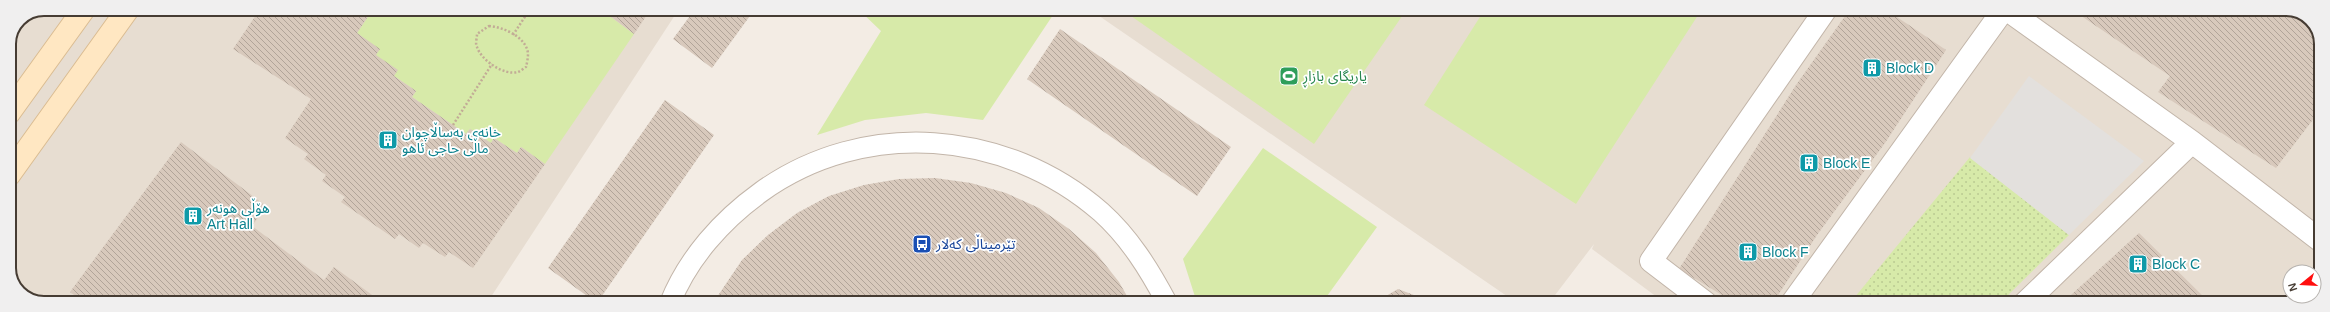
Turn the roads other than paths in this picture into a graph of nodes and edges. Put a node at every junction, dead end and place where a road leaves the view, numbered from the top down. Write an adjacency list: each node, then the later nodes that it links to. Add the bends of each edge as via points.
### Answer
1 (79, 16): 6 (street)
2 (123, 16): 8 (street)
3 (1821, 16): 12 (street, via 1651,261)
4 (2000, 16): 13 (street)
5 (2015, 16): 7 (street)
6 (16, 104)
7 (2192, 142): 9 (street); 14 (street)
8 (16, 165)
9 (2314, 236)
10 (674, 296): 11 (lane, via 692,262 716,231 745,204 776,181 811,163 847,150 924,141 963,145 1001,154 1037,169 1071,188 1101,212 1128,241 1151,272)
11 (1163, 296)
12 (1697, 296)
13 (1797, 296)
14 (2032, 296)

